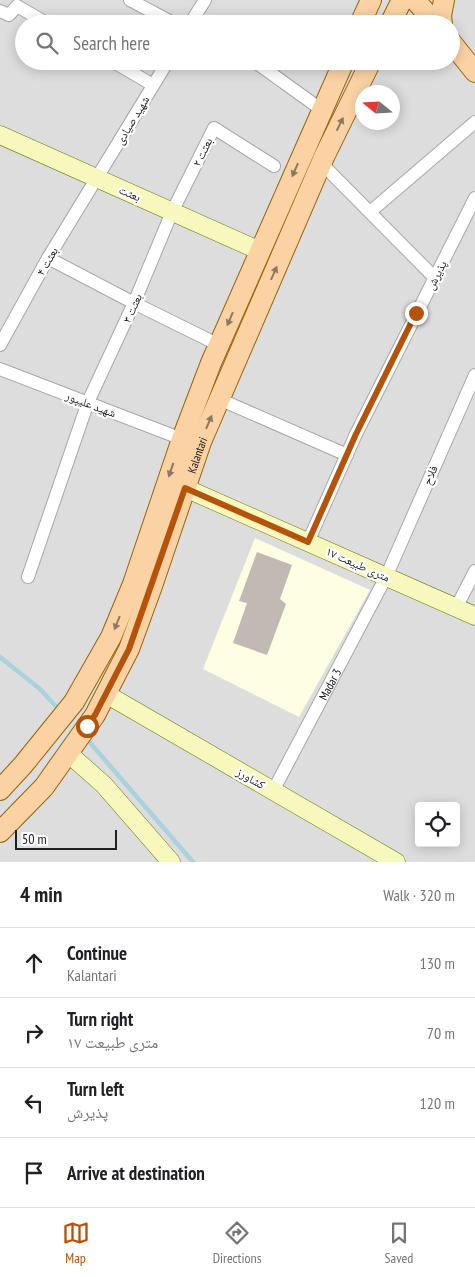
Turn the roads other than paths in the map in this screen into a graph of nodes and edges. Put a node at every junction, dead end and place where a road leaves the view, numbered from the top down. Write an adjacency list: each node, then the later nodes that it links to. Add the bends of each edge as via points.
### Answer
1 (130, 0): 9 (street)
2 (205, 0): 10 (street)
3 (371, 0): 11 (main road)
4 (402, 0): 12 (main road)
5 (415, 0): 13 (main road)
6 (444, 0): 14 (main road)
7 (0, 11): 8 (street, via 9,15 17,6)
8 (32, 15)
9 (158, 15)
10 (198, 15)
11 (364, 15)
12 (394, 15)
13 (428, 15)
14 (441, 15)
15 (460, 53): 21 (main road)
16 (127, 70): 22 (street)
17 (162, 70): 22 (street, شهید صیادی)
18 (266, 70): 23 (street)
19 (340, 70): 23 (main road, Kalantari)
20 (367, 70): 26 (main road, Kalantari, one-way to 20)
21 (475, 72)
22 (153, 85): 28 (street, شهید صیادی)
23 (322, 110): 32 (main road, Kalantari, one-way to 32)
24 (475, 122): 31 (street)
25 (0, 135): 28 (street, بعثت)
26 (321, 163): 31 (street); 40 (main road, Kalantari, one-way to 26)
27 (274, 166): 30 (street, بعثت ۲, via 214,128)
28 (97, 178): 30 (street, بعثت); 33 (street, بعثت ۴)
29 (475, 198): 34 (street, پذیرش)
30 (172, 212): 32 (street, بعثت); 35 (street, بعثت ۳)
31 (370, 212): 34 (street)
32 (260, 251): 36 (main road, Kalantari, one-way to 36)
33 (48, 258): 35 (street); 37 (street, بعثت ۴)
34 (434, 277): 43 (street, پذیرش)
35 (134, 303): 36 (street); 41 (street, بعثت ۳)
36 (219, 345): 42 (main road, Kalantari)
37 (0, 346)
38 (0, 369): 41 (street, شهید علیپور)
39 (475, 375): 48 (street, فلاح)
40 (219, 399): 43 (street); 44 (main road, Kalantari, one-way to 40)
41 (88, 402): 42 (street, شهید علیپور); 47 (street, بعثت ۳)
42 (182, 439): 53 (main road, Kalantari, one-way to 53, via 133,584 111,637 64,714)
43 (347, 455): 45 (street, پذیرش)
44 (185, 488): 45 (street, ۱۷ متری طبیعت); 51 (main road, Kalantari, via 129,649)
45 (308, 542): 48 (street, ۱۷ متری طبیعت)
46 (475, 571): 49 (street)
47 (28, 577)
48 (386, 577): 49 (street, ۱۷ متری طبیعت); 56 (street, Madar 3)
49 (456, 608): 50 (street, ۱۷ متری طبیعت)
50 (475, 616)
51 (106, 694): 52 (main road, Kalantari); 56 (street, کشاورز)
52 (77, 740): 54 (main road, Kalantari); 58 (street, via 104,785)
53 (22, 765): 54 (main road, via 18,791); 55 (main road, Kalantari)
54 (44, 787): 57 (main road, Kalantari)
55 (0, 790)
56 (273, 791): 59 (street, کشاورز)
57 (0, 832)
58 (171, 862)
59 (396, 862)

